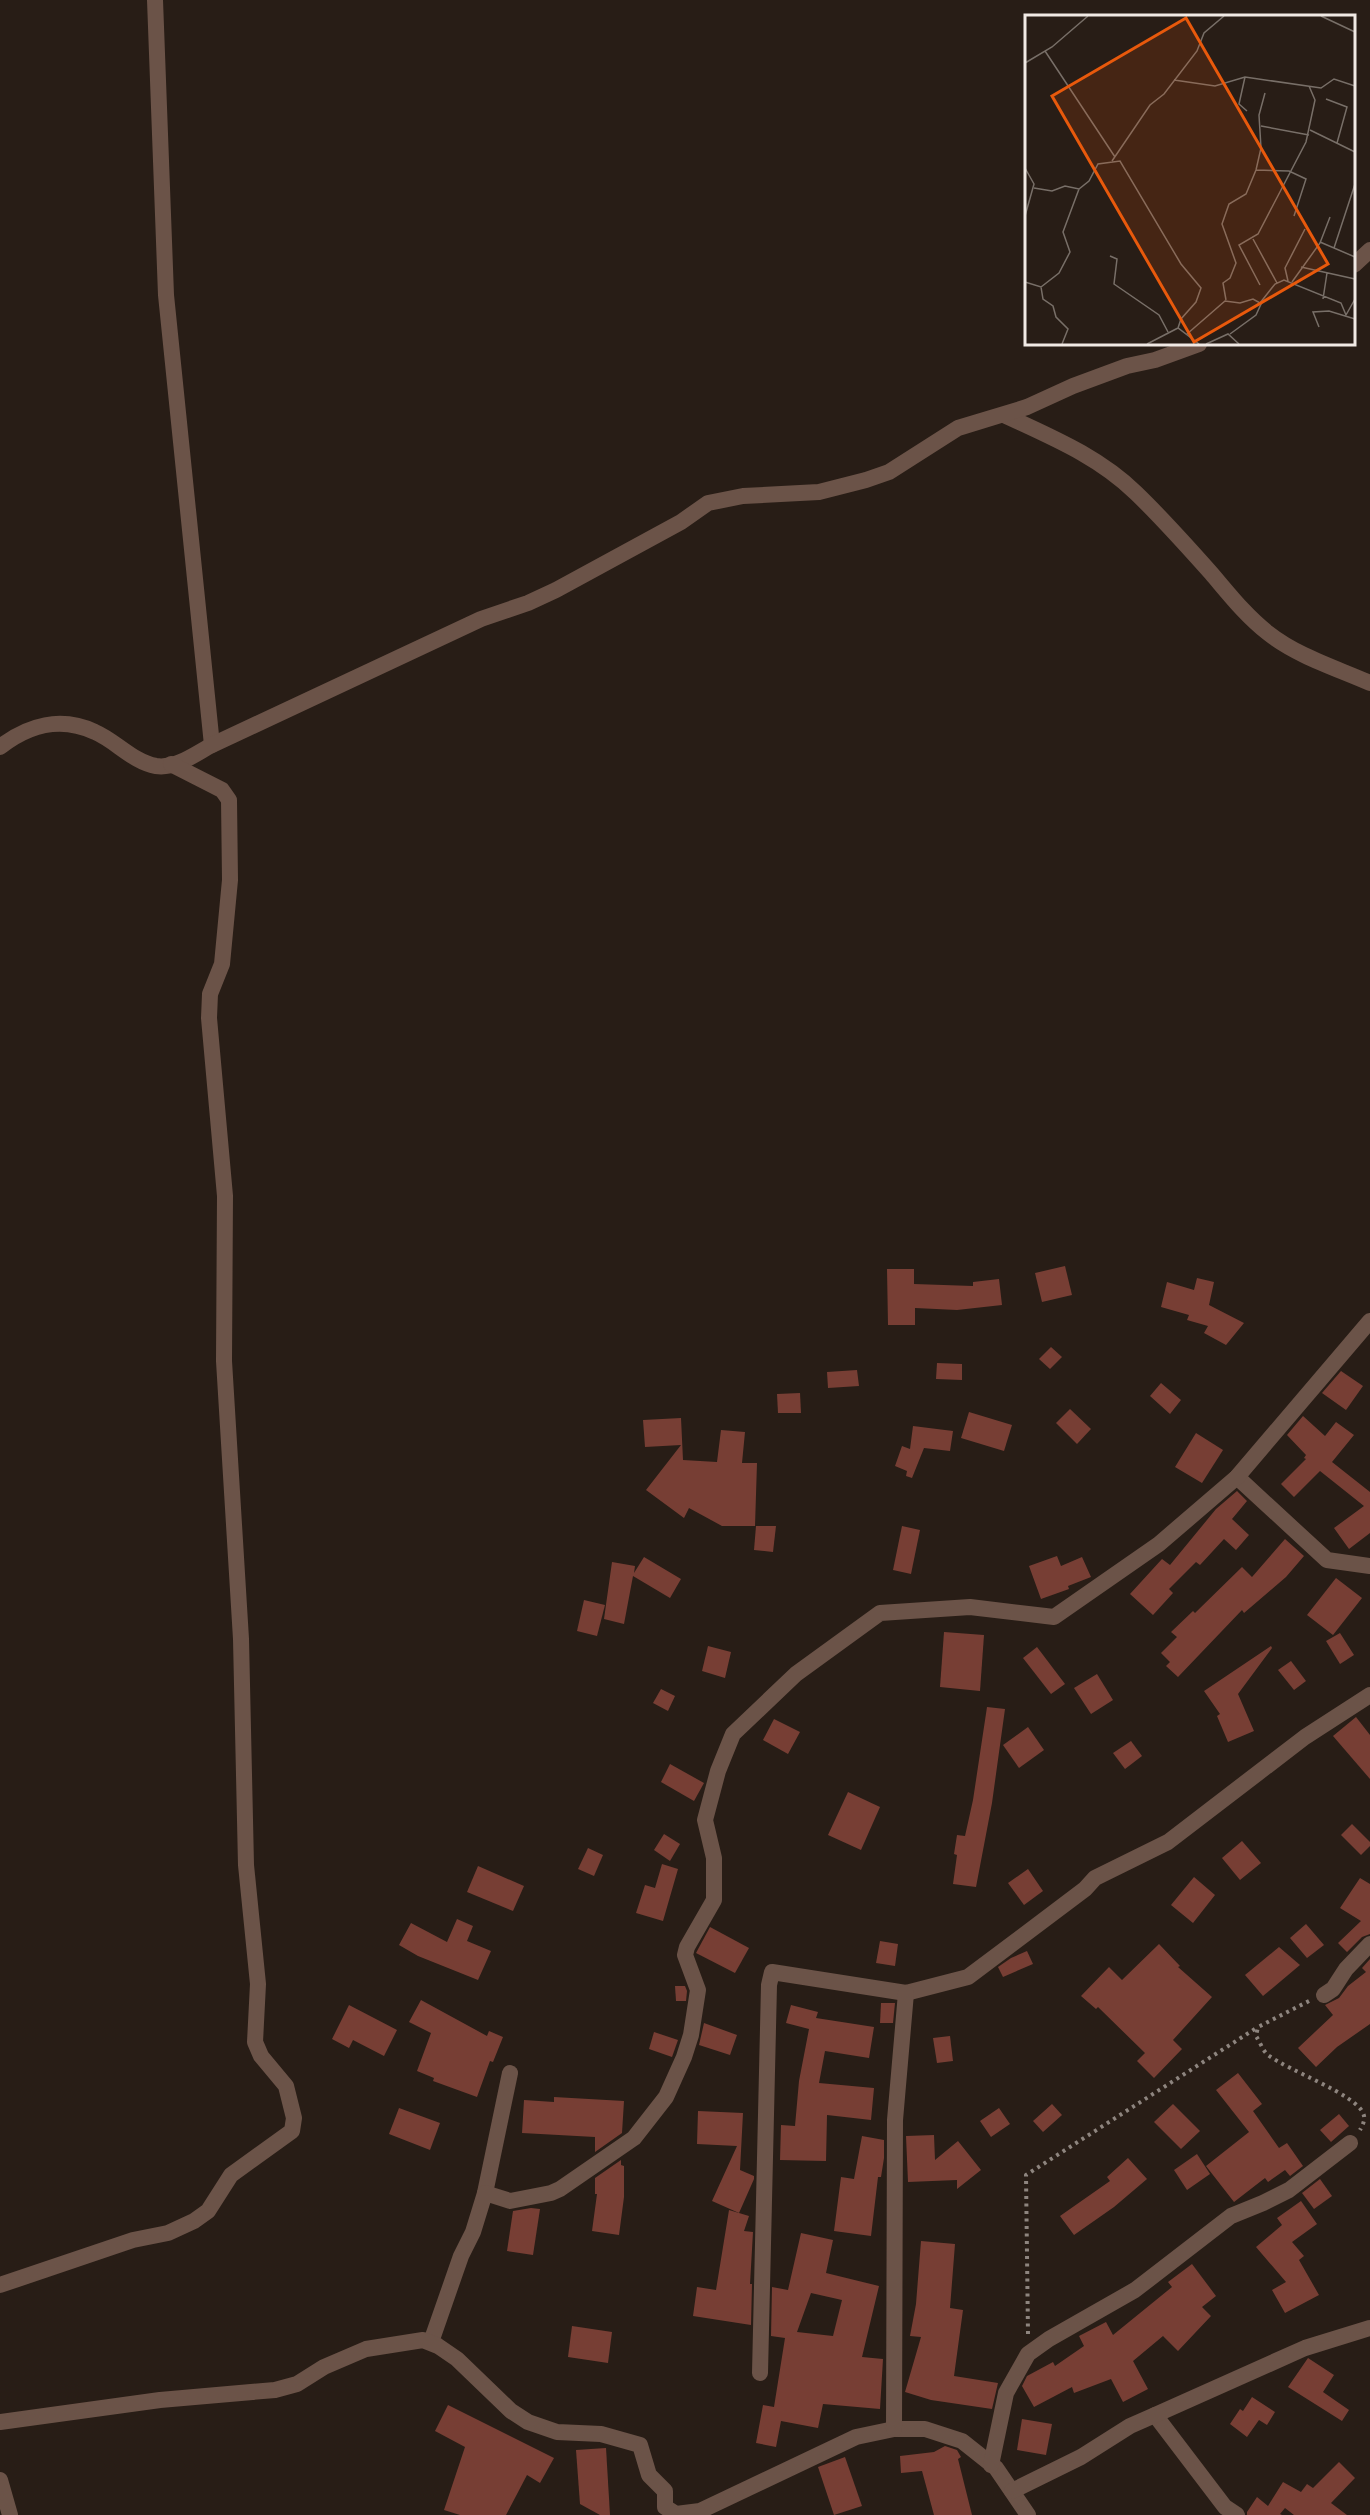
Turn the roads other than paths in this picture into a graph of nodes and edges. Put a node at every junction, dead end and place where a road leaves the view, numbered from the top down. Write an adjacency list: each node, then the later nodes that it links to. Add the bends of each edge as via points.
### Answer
1 (155, 0): 7 (street, via 166,295)
2 (1370, 250): 3 (street)
3 (1355, 263)
4 (1196, 345): 5 (street, via 1127,366)
5 (1004, 415): 6 (street, via 1088,455 1136,492 1268,633 1288,647); 7 (street, via 958,428 889,472 866,480 819,492 743,496 708,503 681,522 556,590 481,619)
6 (1370, 683)
7 (212, 745): 9 (street)
8 (0, 747): 9 (street, via 37,726 67,724 96,732 142,761 156,766)
9 (171, 764): 20 (street, via 222,790 229,800 230,880 222,964 210,994 208,1018 225,1196 224,1360 241,1639 246,1865 258,1984 255,2042 261,2056 286,2086 294,2118 292,2132 231,2175 208,2211 194,2221)
10 (1370, 1321): 11 (street)
11 (1237, 1477): 12 (street, via 1327,1560); 19 (street, via 1159,1544 1054,1617 970,1607 880,1613 796,1674 733,1734 718,1771 705,1820 714,1858 714,1900 685,1955 698,1990 691,2035 666,2097 634,2138 560,2189 510,2201)
12 (1370, 1566)
13 (1370, 1695): 15 (street, via 1305,1737 1168,1842 1095,1878 968,1977)
14 (1370, 1944): 16 (street)
15 (906, 1993): 23 (street, via 772,1972); 26 (street, via 896,2120)
16 (1324, 1995)
17 (510, 2073): 19 (street)
18 (1350, 2144): 27 (street, via 1289,2190 1231,2216 1135,2290 1028,2354 1006,2392)
19 (485, 2193): 22 (street)
20 (0, 2285)
21 (1370, 2328): 24 (street, via 1305,2348)
22 (431, 2342): 25 (street, via 402,2342 366,2349 297,2384 275,2390 160,2400); 30 (street, via 457,2359 511,2411 528,2422 556,2432 601,2434 640,2445 649,2475 665,2491 666,2507 676,2514)
23 (760, 2373)
24 (1155, 2415): 29 (street); 33 (street, via 1225,2507)
25 (0, 2422)
26 (894, 2429): 27 (street, via 924,2429 962,2441); 30 (street, via 856,2437)
27 (992, 2465): 29 (street)
28 (0, 2480): 31 (street)
29 (1011, 2491): 32 (street)
30 (698, 2513)
31 (10, 2515)
32 (1028, 2515)
33 (1236, 2515)

